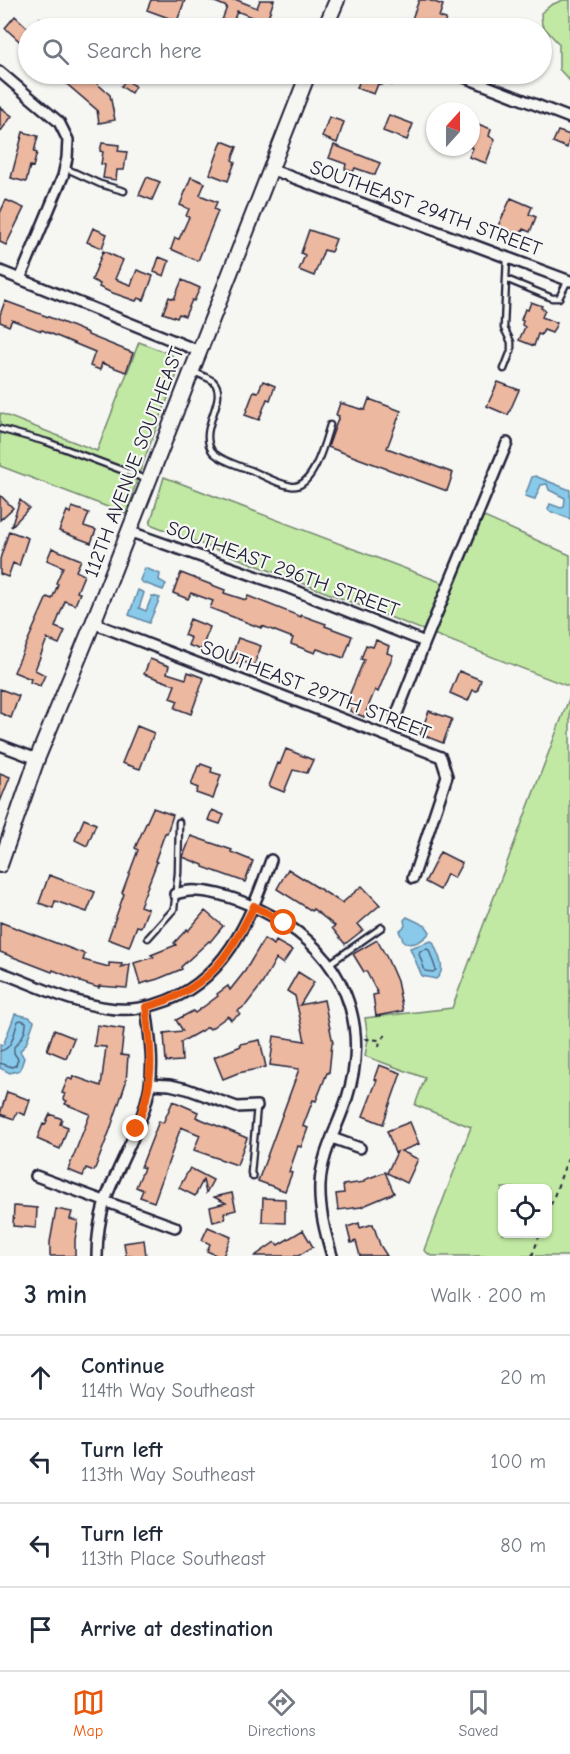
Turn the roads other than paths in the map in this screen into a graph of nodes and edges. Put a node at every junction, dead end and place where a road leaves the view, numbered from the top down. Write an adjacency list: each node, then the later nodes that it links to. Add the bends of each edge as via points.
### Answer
1 (337, 0): 2 (street)
2 (329, 18)
3 (0, 72): 7 (street, via 64,128 68,140)
4 (304, 84): 8 (street, 112TH AVENUE SOUTHEAST)
5 (482, 84): 6 (street)
6 (570, 118)
7 (65, 168): 9 (lane); 12 (street)
8 (270, 169): 10 (street, SOUTHEAST 294TH STREET); 15 (street, 112TH AVENUE SOUTHEAST)
9 (124, 191)
10 (507, 257): 13 (lane); 14 (street, SOUTHEAST 294TH STREET)
11 (0, 271): 12 (street)
12 (20, 279): 15 (street)
13 (506, 279): 14 (lane, via 552,298 562,294); 16 (lane, via 504,328 511,351)
14 (569, 280)
15 (199, 351): 17 (street, 112TH AVENUE SOUTHEAST)
16 (504, 369)
17 (191, 371): 18 (lane, via 212,380 218,388 208,427 212,451 224,460 292,487 310,476); 21 (street, 112TH AVENUE SOUTHEAST)
18 (330, 425)
19 (0, 429): 21 (lane, via 47,442)
20 (507, 443): 24 (street)
21 (148, 480): 22 (street, 112TH AVENUE SOUTHEAST)
22 (128, 531): 23 (street, 112TH AVENUE SOUTHEAST); 24 (street, SOUTHEAST 296TH STREET, via 300,592)
23 (93, 623): 27 (street, 112TH AVENUE SOUTHEAST); 31 (street, SOUTHEAST 297TH STREET, via 441,757 447,776)
24 (425, 642): 25 (street)
25 (396, 716)
26 (0, 745): 27 (street)
27 (37, 759): 30 (street, 112TH AVENUE SOUTHEAST)
28 (179, 822): 32 (lane)
29 (271, 860): 33 (street)
30 (0, 865)
31 (413, 878)
32 (175, 894): 33 (street, via 195,890); 35 (lane, via 174,909)
33 (254, 906): 36 (street, via 304,938); 38 (street, via 234,944 208,976 180,995)
34 (382, 927): 36 (lane)
35 (148, 938)
36 (329, 964): 41 (street, via 348,999 356,1039 355,1068)
37 (0, 972): 38 (street, via 92,1005)
38 (146, 1007): 39 (street)
39 (150, 1084): 40 (street, via 187,1089 237,1107); 45 (street, via 142,1116)
40 (256, 1106): 44 (lane)
41 (332, 1138): 42 (street); 48 (street, via 320,1184 322,1222)
42 (360, 1148)
43 (36, 1176): 45 (street)
44 (253, 1177)
45 (105, 1202): 46 (street); 47 (street)
46 (176, 1227)
47 (97, 1256)
48 (332, 1256)

